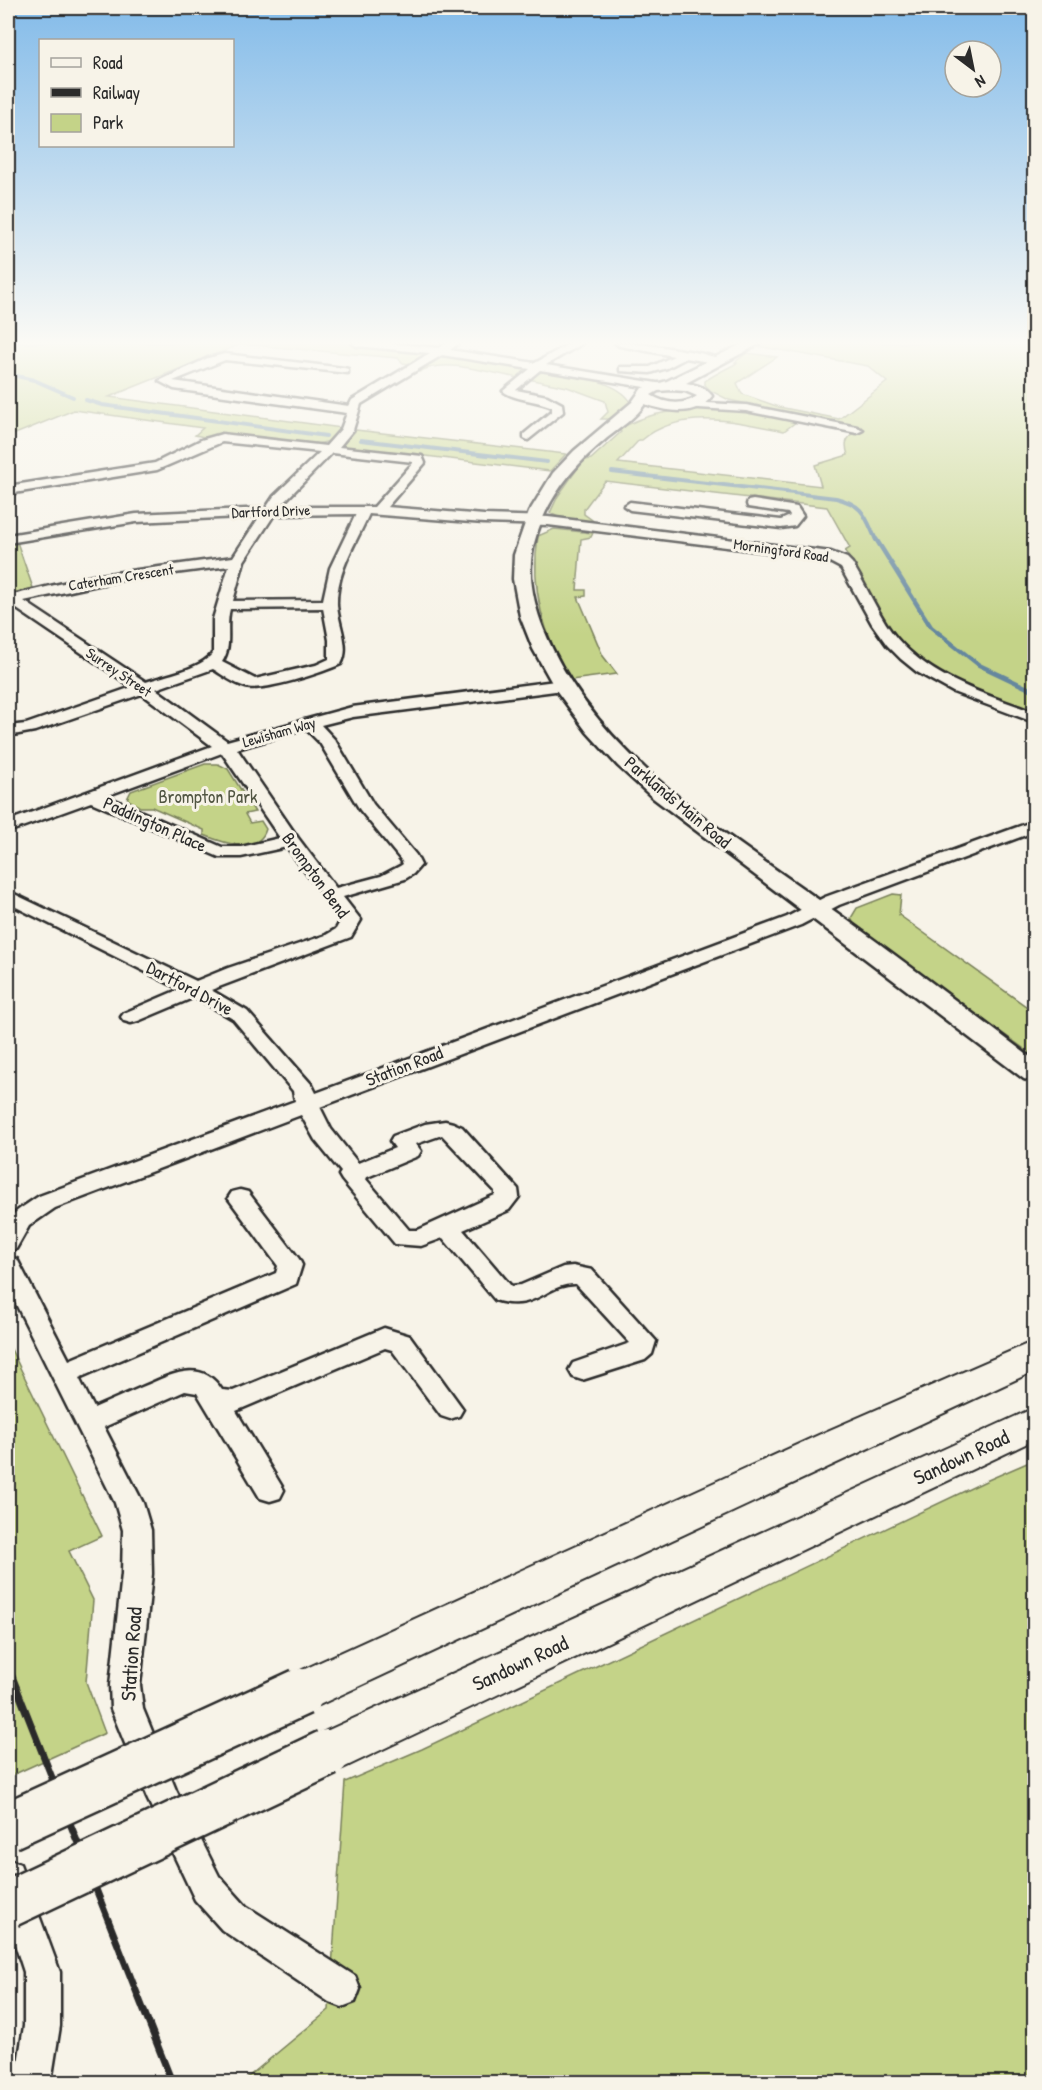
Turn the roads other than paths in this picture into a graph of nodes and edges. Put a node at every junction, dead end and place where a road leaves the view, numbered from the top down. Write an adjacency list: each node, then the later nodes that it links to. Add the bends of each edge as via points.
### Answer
1 (211, 441): 6 (street, via 157,466)
2 (256, 441): 5 (street)
3 (337, 441): 5 (street)
4 (593, 441): 12 (street, Parklands Main Road, via 549,490)
5 (329, 449): 9 (street, via 419,460); 10 (street)
6 (8, 490)
7 (753, 504): 11 (street, via 792,510 797,516 790,523 781,524)
8 (630, 506): 11 (street)
9 (371, 510): 10 (street, Dartford Drive); 12 (street, Dartford Drive); 17 (street, via 340,556)
10 (270, 511): 14 (street, Dartford Drive, via 122,519); 15 (street)
11 (687, 513): 13 (street)
12 (535, 521): 13 (street, Morningford Road); 20 (street, Parklands Main Road, via 523,556 523,586 543,649)
13 (670, 536): 22 (street, Morningford Road, via 836,557 847,566 891,640 911,660 970,694)
14 (8, 539)
15 (237, 561): 16 (street, Caterham Crescent, via 155,570); 18 (street)
16 (10, 600): 21 (street, Surrey Street)
17 (330, 604): 18 (street); 19 (street, via 338,646 336,661 331,665 255,684)
18 (224, 605): 19 (street, via 220,620 221,653)
19 (213, 663): 21 (street)
20 (563, 685): 23 (street, Lewisham Way, via 352,712); 32 (street, Parklands Main Road, via 600,733 682,811)
21 (144, 688): 24 (street, via 29,728); 25 (street, Surrey Street)
22 (1035, 717)
23 (309, 723): 25 (street, Lewisham Way); 30 (street, via 327,740 366,806 412,865 404,873)
24 (8, 731)
25 (224, 747): 26 (street, Lewisham Way); 29 (street, Brompton Bend, via 241,765)
26 (91, 796): 28 (street, Lewisham Way); 29 (street, Paddington Place, via 219,852 241,852)
27 (1035, 826): 32 (street)
28 (8, 827)
29 (291, 841): 30 (street, Brompton Bend)
30 (333, 894): 33 (street, Brompton Bend, via 351,920 344,933)
31 (8, 896): 33 (street, Dartford Drive)
32 (816, 909): 35 (street, Parklands Main Road); 36 (street, Station Road, via 794,921)
33 (196, 989): 34 (street); 36 (street, Dartford Drive, via 240,1015 253,1028 304,1090)
34 (131, 1017)
35 (1035, 1073)
36 (306, 1103): 37 (street, Dartford Drive, via 314,1123); 40 (street, Station Road, via 47,1202 20,1221)
37 (354, 1173): 39 (street, Dartford Drive, via 350,1175 403,1238 421,1238); 39 (street, via 410,1151 401,1141 433,1129 454,1132 508,1193 501,1204)
38 (240, 1198): 44 (street, via 290,1266 286,1278)
39 (447, 1227): 43 (street, via 504,1294 517,1296 565,1275 583,1276 643,1341 643,1347 636,1353)
40 (8, 1243)
41 (8, 1265): 44 (street, Station Road)
42 (1035, 1355): 50 (main road, bridge)
43 (582, 1370)
44 (63, 1374): 47 (street, Station Road)
45 (212, 1397): 46 (street, via 236,1401 384,1338 400,1343); 47 (street, via 201,1383 183,1381); 49 (street)
46 (450, 1409)
47 (87, 1423): 53 (street, Station Road, via 129,1503 137,1530 137,1574 125,1685 127,1709 164,1798 207,1888 234,1918)
48 (1035, 1423): 52 (main road, Sandown Road, bridge)
49 (270, 1490)
50 (8, 1826)
51 (8, 1876): 54 (street, via 42,1971 42,2026)
52 (8, 1904)
53 (342, 1989)
54 (33, 2082)

